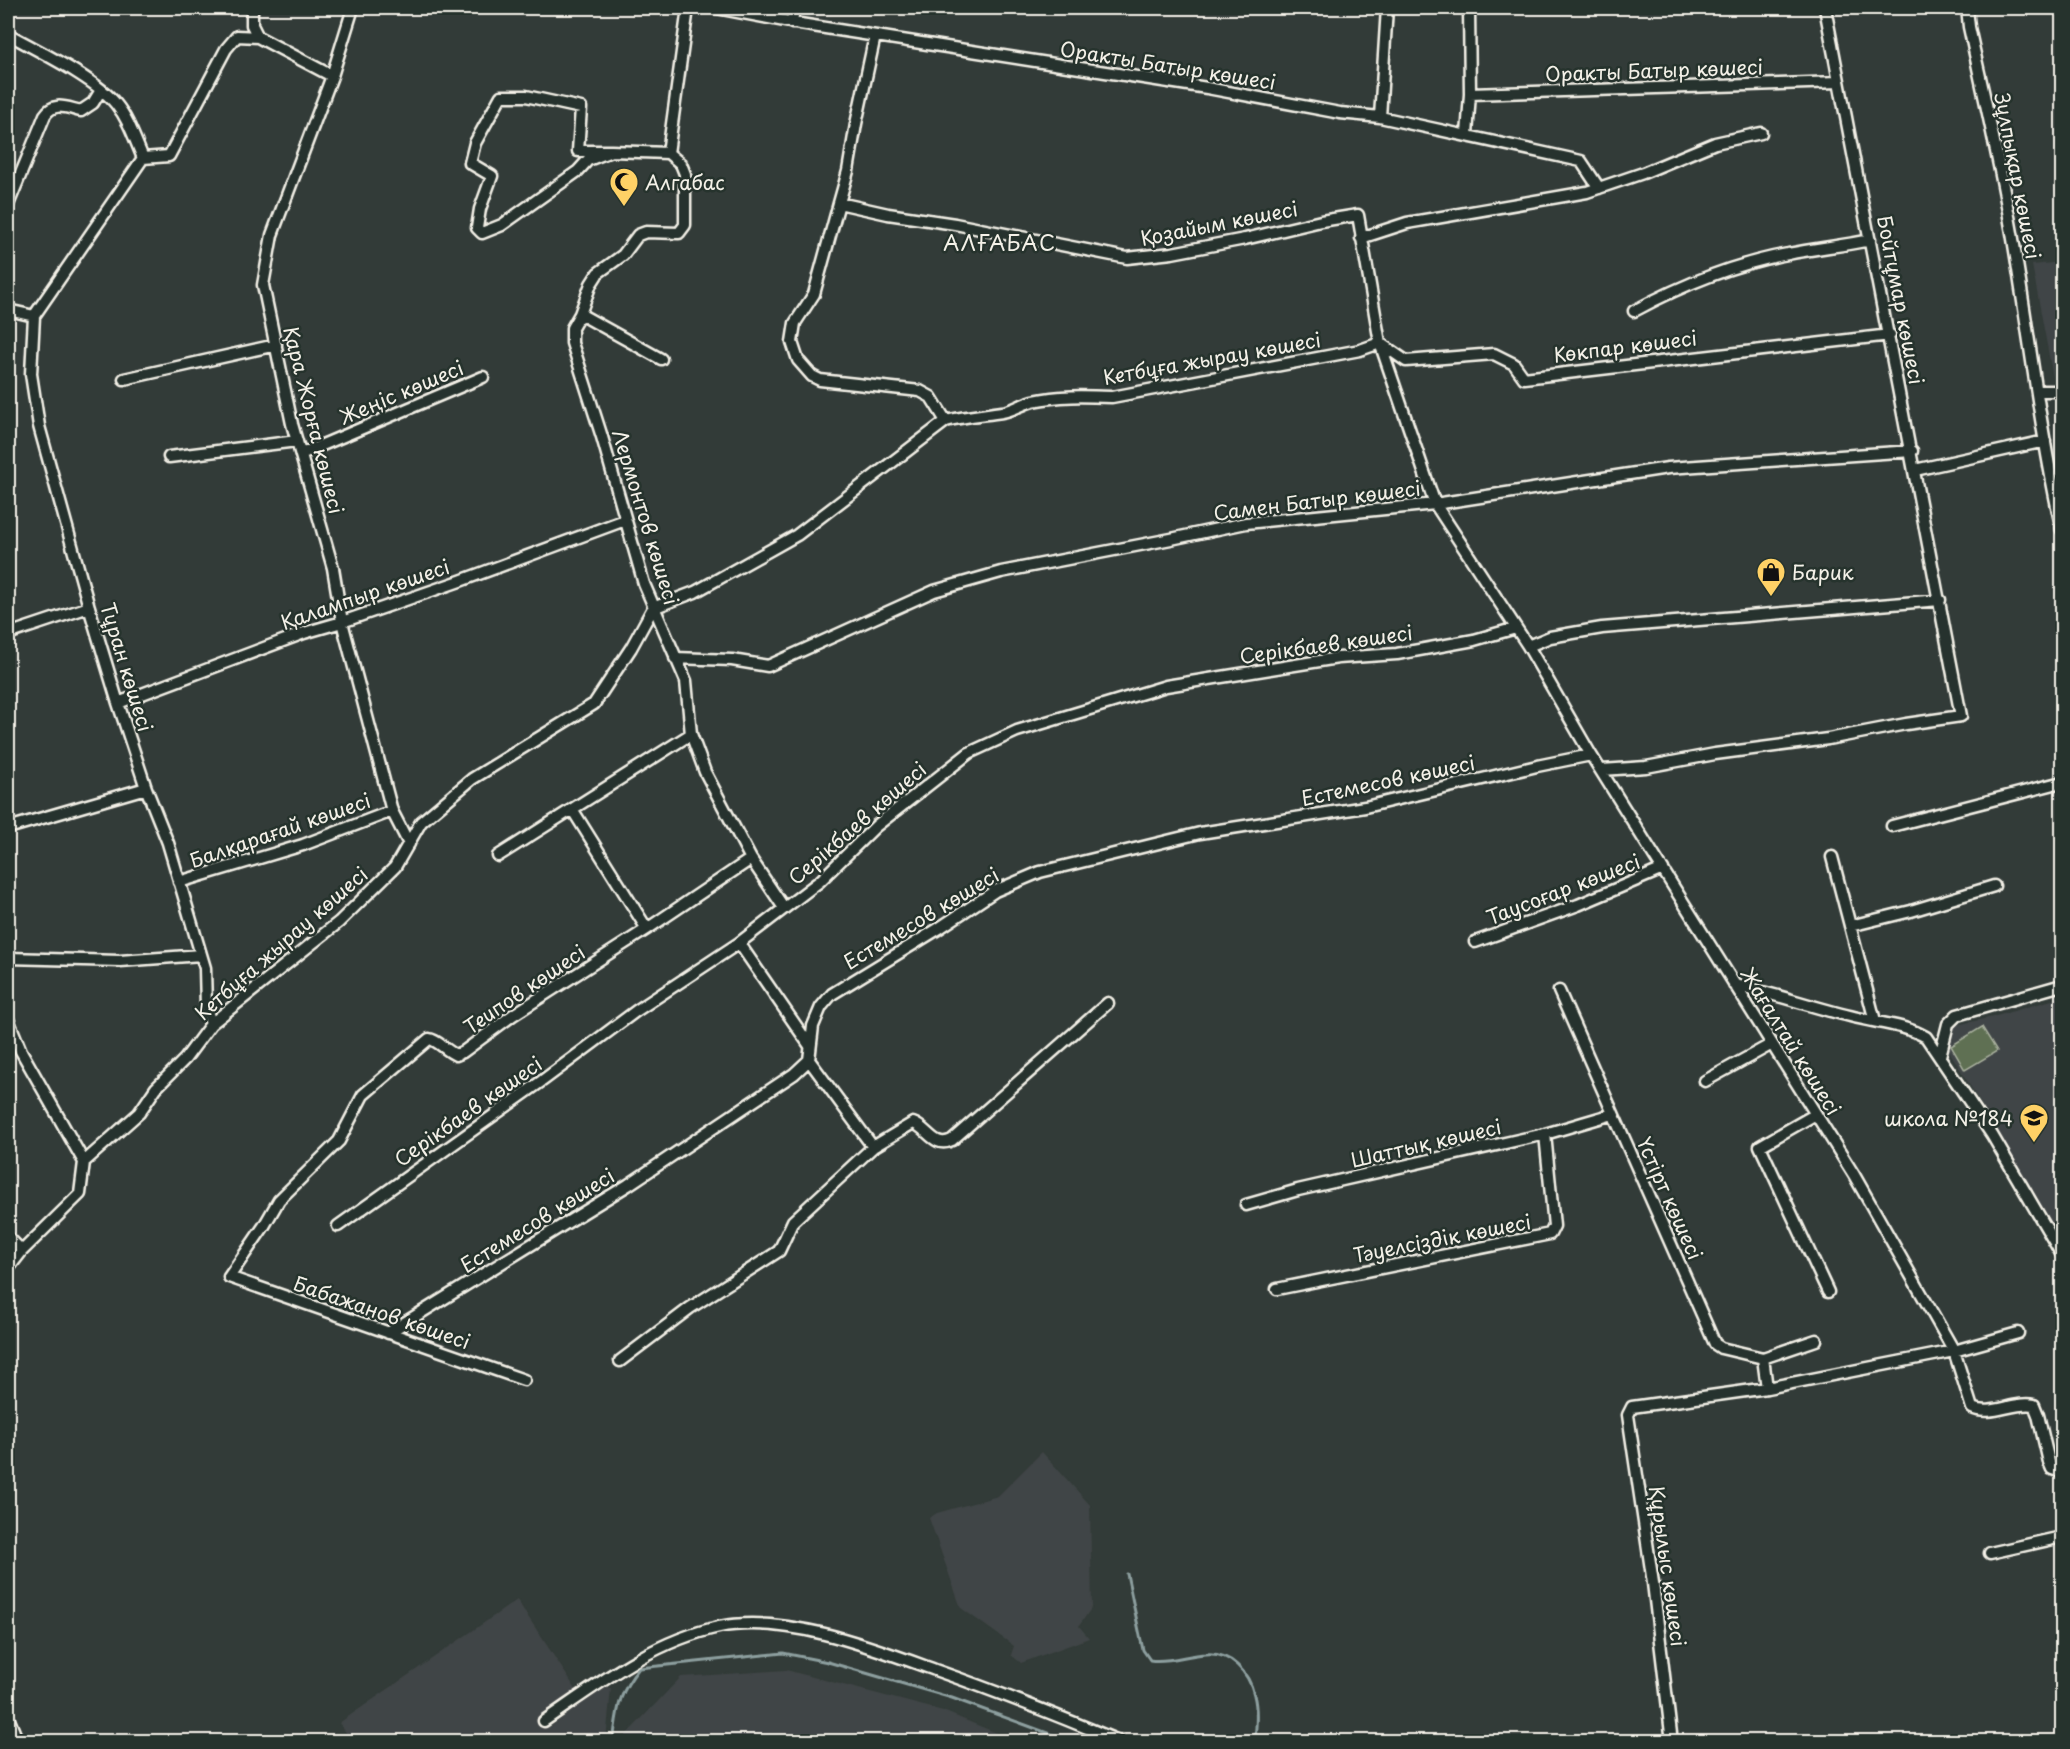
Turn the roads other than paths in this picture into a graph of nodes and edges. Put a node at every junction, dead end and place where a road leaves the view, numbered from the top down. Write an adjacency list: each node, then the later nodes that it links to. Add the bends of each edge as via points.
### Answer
1 (252, 8): 13 (street, via 252,25)
2 (353, 8): 14 (street, Қара Жорға көшесі)
3 (688, 8): 22 (street)
4 (716, 8): 10 (street, Оракты Батыр көшесі)
5 (794, 8): 10 (street)
6 (1387, 8): 18 (street)
7 (1468, 8): 17 (street)
8 (1826, 8): 15 (street, Бойтұмар көшесі)
9 (1967, 8): 39 (street, Зұлпықар көшесі, via 2010,223)
10 (792, 23): 12 (street, Оракты Батыр көшесі)
11 (8, 34): 16 (street)
12 (875, 36): 18 (street, Оракты Батыр көшесі); 25 (street)
13 (258, 37): 14 (street); 23 (street, via 237,36 226,49 169,156)
14 (332, 76): 35 (street, Қара Жорға көшесі, via 272,235 264,271 263,285)
15 (1839, 82): 17 (street, Оракты Батыр көшесі); 28 (street, Бойтұмар көшесі)
16 (101, 90): 23 (street, via 127,121); 26 (street, via 93,103 81,111 58,105 49,109)
17 (1470, 94): 20 (street)
18 (1380, 117): 20 (street, Оракты Батыр көшесі)
19 (1761, 133): 24 (street, via 1715,143)
20 (1467, 135): 24 (street, Оракты Батыр көшесі, via 1581,161)
21 (611, 151): 21 (street, via 578,151 581,108 526,96 501,96 475,143 470,163 492,176 477,228 482,233 502,225 588,160); 22 (street)
22 (668, 153): 31 (street, Лермонтов көшесі, via 681,164 685,174 682,231 638,235 623,255 598,273)
23 (143, 158): 32 (street)
24 (1599, 188): 27 (street, via 1407,223)
25 (839, 203): 27 (street, Қозайым көшесі, via 1127,258 1172,253 1358,215); 41 (street, via 814,294 795,323 792,342 798,360 820,380 920,391 931,397)
26 (8, 205)
27 (1361, 238): 34 (street)
28 (1870, 240): 30 (street, via 1747,264 1692,283); 33 (street, Бойтұмар көшесі)
29 (8, 310): 32 (street)
30 (1634, 311)
31 (580, 314): 36 (street); 49 (street, Лермонтов көшесі, via 572,328 572,344)
32 (34, 316): 52 (street, Тұран көшесі, via 31,374 39,426)
33 (1890, 335): 34 (street, Көкпар көшесі, via 1524,378 1515,364 1494,354 1406,361); 44 (street, Бойтұмар көшесі)
34 (1380, 343): 41 (street, Кетбұға жырау көшесі, via 1112,397 1051,398 1004,412); 48 (street)
35 (276, 345): 38 (street); 42 (street, Қара Жорға көшесі)
36 (661, 359)
37 (483, 376): 45 (street, Жеңіс көшесі)
38 (124, 380)
39 (2037, 391): 40 (street); 43 (street, Зұлпықар көшесі)
40 (2062, 391)
41 (946, 421): 53 (street, Кетбұға жырау көшесі, via 797,535 695,592)
42 (297, 441): 45 (street, Қара Жорға көшесі); 46 (street)
43 (2044, 441): 47 (street); 50 (street, Зұлпықар көшесі)
44 (1912, 451): 47 (street, Бойтұмар көшесі); 48 (street, Самен Батыр көшесі, via 1668,468)
45 (301, 454): 54 (street, Қара Жорға көшесі, via 333,568)
46 (169, 458)
47 (1915, 470): 51 (street, Бойтұмар көшесі)
48 (1435, 504): 55 (street); 58 (street, Самен Батыр көшесі, via 1246,523 1001,572 934,591 768,666)
49 (625, 520): 53 (street, Лермонтов көшесі); 54 (street, Қалампыр көшесі)
50 (2062, 530)
51 (1940, 600): 57 (street, via 1602,628 1550,637); 62 (street, Бойтұмар көшесі, via 1961,716 1646,767)
52 (89, 608): 56 (street); 59 (street, Тұран көшесі)
53 (653, 608): 58 (street, Лермонтов көшесі); 69 (street, Кетбұға жырау көшесі, via 594,704 472,779 421,822)
54 (342, 622): 59 (street, Қалампыр көшесі); 66 (street, Қара Жорға көшесі)
55 (1516, 627): 57 (street, Жағалтай көшесі); 76 (street, Серікбаев көшесі, via 1474,640 1397,654 1338,658 1166,686 1017,731 969,753 876,826 820,881)
56 (8, 634)
57 (1528, 646): 61 (street, Жағалтай көшесі)
58 (675, 658): 60 (street, Лермонтов көшесі, via 686,681)
59 (118, 703): 64 (street, Тұран көшесі)
60 (692, 734): 65 (street); 72 (street, Лермонтов көшесі, via 705,772)
61 (1590, 755): 62 (street, Жағалтай көшесі); 91 (street, Естемесов көшесі, via 1365,807 1200,834 1040,872 995,891 831,994 813,1026)
62 (1602, 770): 73 (street, Жағалтай көшесі)
63 (2062, 782): 67 (street)
64 (146, 788): 68 (street); 74 (street, Тұран көшесі)
65 (572, 809): 70 (street); 78 (street)
66 (392, 811): 69 (street, Қара Жорға көшесі); 74 (street, Балқарағай көшесі, via 303,845)
67 (1892, 826)
68 (8, 828)
69 (409, 844): 89 (street, Кетбұға жырау көшесі, via 395,867 339,921)
70 (498, 856)
71 (1832, 857): 77 (street)
72 (751, 859): 76 (street, Лермонтов көшесі); 78 (street, Теипов көшесі)
73 (1663, 869): 79 (street, Тауcоғар көшесі); 83 (street, Жағалтай көшесі)
74 (179, 882): 81 (street, Тұран көшесі)
75 (1994, 886): 77 (street)
76 (784, 908): 80 (street, Серікбаев көшесі)
77 (1850, 926): 88 (street)
78 (647, 929): 106 (street, Теипов көшесі, via 463,1052 448,1052 429,1039 363,1095 339,1141 279,1200)
79 (1475, 942)
80 (739, 943): 91 (street); 101 (street, Серікбаев көшесі, via 636,1011)
81 (201, 955): 82 (street, via 120,961); 89 (street, Тұран көшесі)
82 (8, 958)
83 (1734, 985): 88 (street); 90 (street, Жағалтай көшесі)
84 (2062, 985): 92 (street, via 1957,1015 1948,1024)
85 (1559, 992): 95 (street, Үстірт көшесі)
86 (1108, 1003): 98 (street, via 948,1143 937,1142 913,1123)
87 (8, 1019): 99 (street, via 21,1051)
88 (1875, 1021): 92 (street, via 1912,1029 1926,1037)
89 (211, 1024): 99 (street, Кетбұға жырау көшесі, via 185,1059 156,1088 140,1113)
90 (1772, 1044): 94 (street); 96 (street, Жағалтай көшесі)
91 (810, 1046): 93 (street, Естемесов көшесі)
92 (1940, 1056): 104 (street, via 1992,1135)
93 (808, 1060): 98 (street); 109 (street, Естемесов көшесі, via 794,1074 628,1185)
94 (1705, 1081)
95 (1613, 1114): 97 (street, Шаттық көшесі); 113 (street, Үстірт көшесі, via 1715,1344)
96 (1816, 1114): 108 (street, via 1760,1146); 112 (street, Жағалтай көшесі)
97 (1545, 1134): 100 (street, Шаттық көшесі); 107 (street, Тәуелсіздік көшесі, via 1554,1226 1550,1234)
98 (873, 1147): 114 (street, via 793,1221 779,1251 690,1308)
99 (84, 1162): 103 (street, via 80,1194)
100 (1246, 1205)
101 (338, 1226)
102 (8, 1237): 103 (street)
103 (22, 1251): 105 (street)
104 (2062, 1255)
105 (8, 1269)
106 (229, 1277): 109 (street, Бабажанов көшесі)
107 (1276, 1289)
108 (1828, 1292)
109 (388, 1333): 115 (street, Бабажанов көшесі)
110 (2018, 1333): 112 (street)
111 (1816, 1340): 113 (street)
112 (1954, 1351): 116 (street); 117 (street, Жағалтай көшесі, via 1972,1408 1978,1411 2034,1406 2049,1462 2052,1469)
113 (1763, 1358): 116 (street)
114 (620, 1361)
115 (524, 1380)
116 (1767, 1388): 126 (street, Құрылыс көшесі, via 1632,1407 1628,1415)
117 (2062, 1472)
118 (2062, 1537): 119 (street)
119 (1990, 1553)
120 (8, 1717): 124 (street)
121 (544, 1721): 125 (street, via 643,1655 720,1627 748,1625 809,1631 859,1644 1009,1696)
122 (8, 1737): 123 (street)
123 (11, 1742)
124 (18, 1742)
125 (1121, 1742)
126 (1672, 1742)

